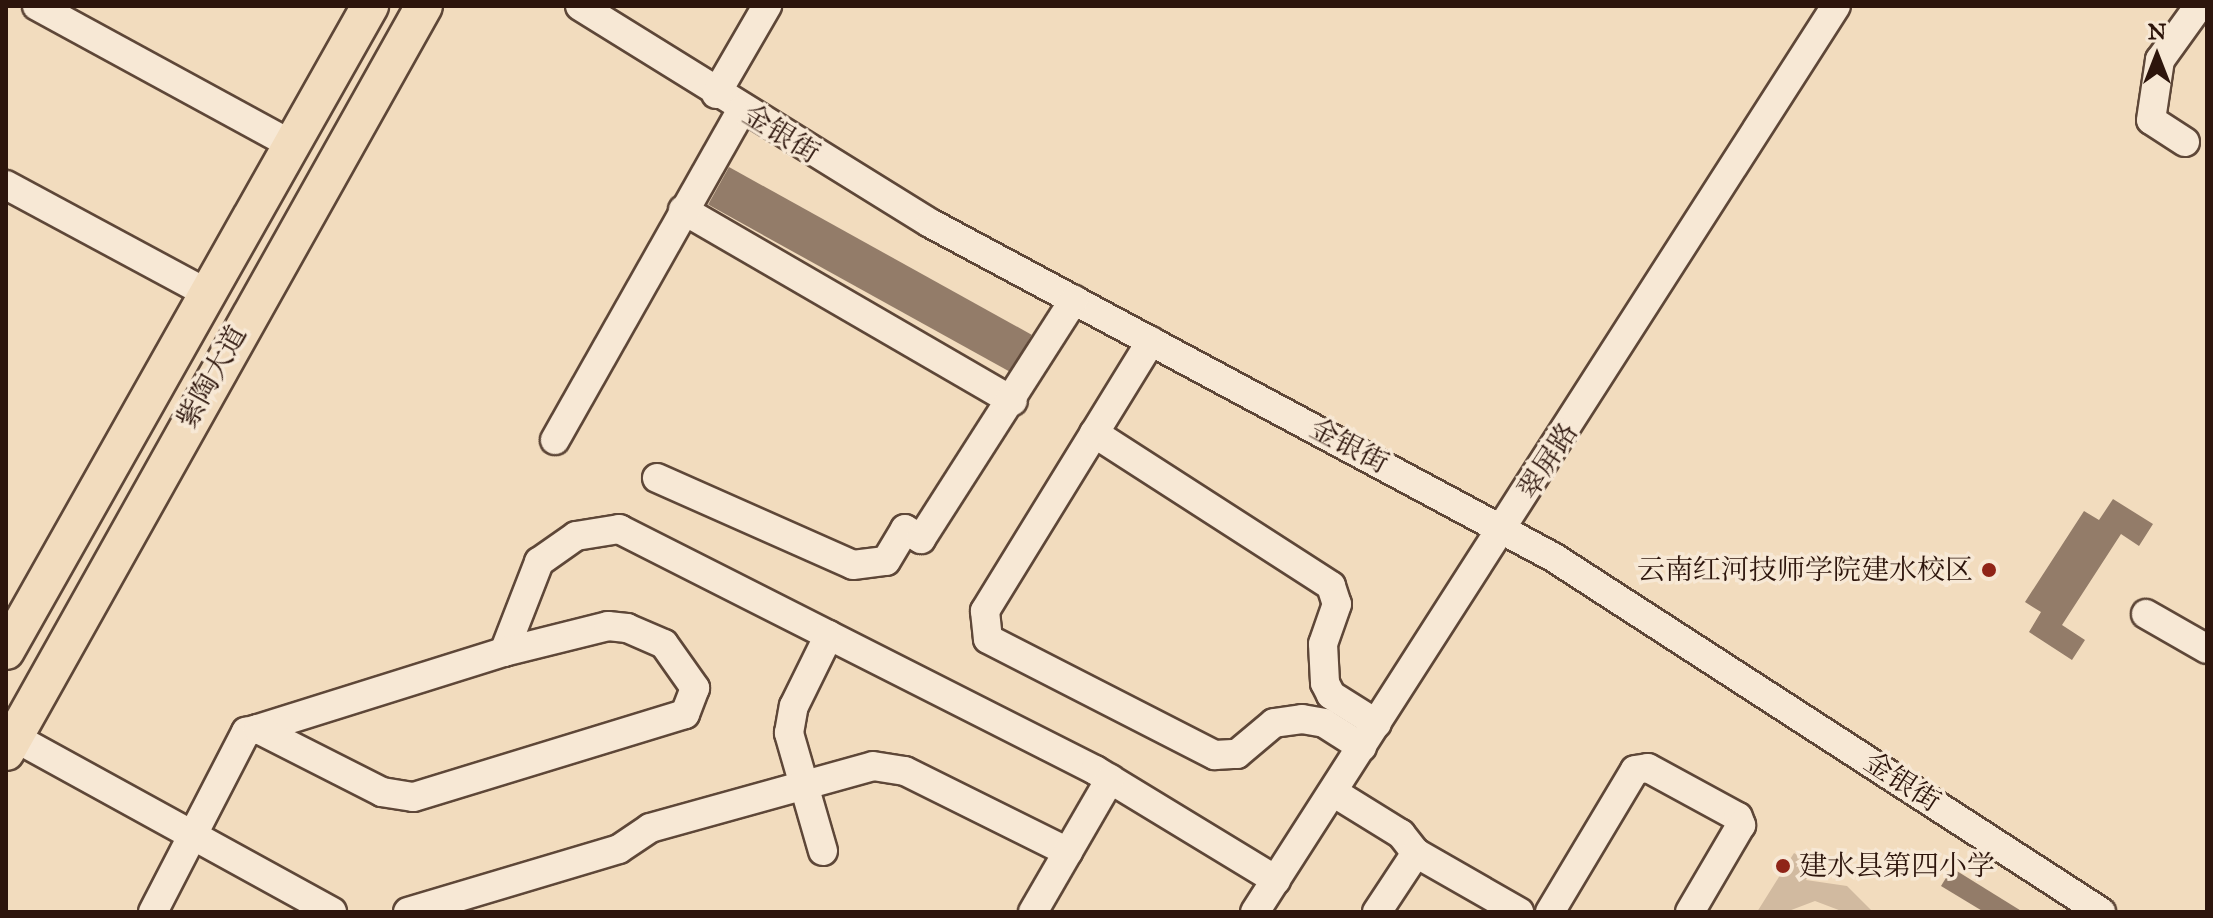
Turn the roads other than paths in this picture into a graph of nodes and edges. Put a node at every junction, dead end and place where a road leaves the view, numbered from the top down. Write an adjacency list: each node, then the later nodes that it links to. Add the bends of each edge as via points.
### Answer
1 (37, 6): 11 (street)
2 (370, 6): 11 (main road, 紫陶大道)
3 (424, 6): 29 (main road, 紫陶大道)
4 (580, 6): 8 (street, 金银街)
5 (767, 6): 8 (street)
6 (1836, 6): 21 (street, 翠屏路)
7 (2199, 6): 10 (street, via 2160,60 2151,120)
8 (716, 94): 9 (street, 金银街)
9 (742, 110): 13 (street); 15 (street, 金银街, via 930,223)
10 (2185, 142)
11 (290, 144): 14 (main road, 紫陶大道)
12 (6, 185): 14 (street)
13 (683, 210): 17 (street); 19 (street)
14 (205, 292): 25 (main road, 紫陶大道)
15 (1074, 300): 16 (street, 金银街); 17 (street)
16 (1151, 341): 18 (street); 21 (street, 金银街)
17 (1013, 401): 20 (street, via 1000,412 921,539 905,529 886,561 878,563 853,565)
18 (1094, 433): 28 (street, via 1331,586 1337,604 1323,644 1325,683); 28 (street, via 985,611 988,639 1215,755 1237,754 1274,723 1302,719)
19 (555, 440)
20 (657, 478)
21 (1504, 529): 28 (street, 翠屏路); 47 (street, 金银街, via 1613,593)
22 (2146, 614): 24 (street)
23 (829, 635): 26 (street, via 619,529 604,529 576,536 539,562); 30 (street); 31 (street, via 790,724)
24 (2207, 649)
25 (6, 651)
26 (504, 652): 27 (street); 27 (street, via 608,626 627,628 664,644 679,659 694,682 694,701 685,714 413,797 382,792)
27 (258, 729): 33 (street, via 237,741)
28 (1370, 736): 32 (street, 翠屏路)
29 (10, 745): 33 (street)
30 (1110, 779): 35 (street); 37 (street)
31 (804, 785): 34 (street); 35 (street, via 873,766 894,767); 40 (street, via 650,828 619,849)
32 (1333, 792): 36 (street, via 1401,834); 37 (street, 翠屏路)
33 (191, 835): 38 (street); 39 (street)
34 (823, 851)
35 (1068, 852): 41 (street)
36 (1416, 853): 43 (street); 44 (street)
37 (1276, 880): 42 (street, 翠屏路)
38 (153, 912)
39 (332, 912)
40 (408, 912)
41 (1033, 912)
42 (1255, 912)
43 (1377, 912)
44 (1519, 912)
45 (1550, 912): 46 (street, via 1635,770 1648,768 1738,817 1741,825)
46 (1690, 912)
47 (2101, 912)

